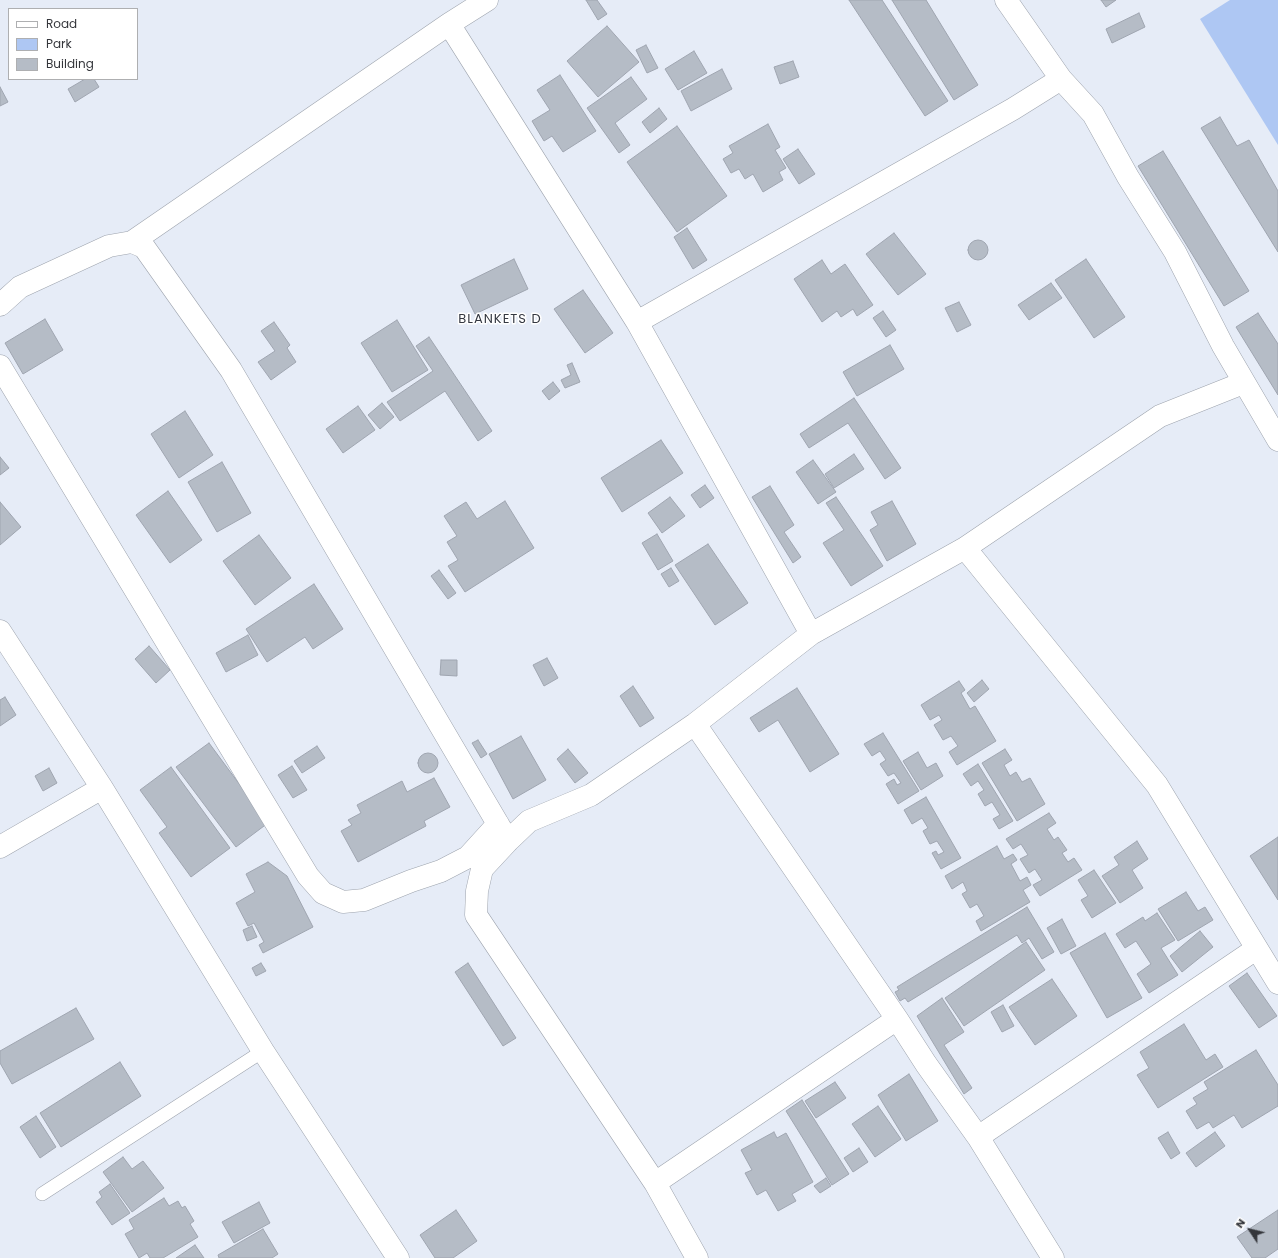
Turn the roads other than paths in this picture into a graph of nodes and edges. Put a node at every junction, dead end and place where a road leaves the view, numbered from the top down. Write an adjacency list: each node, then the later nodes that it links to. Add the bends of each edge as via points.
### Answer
1 (487, 0): 3 (street)
2 (1006, 0): 4 (street)
3 (449, 24): 5 (street); 7 (street)
4 (1061, 79): 7 (street, via 1006,113); 9 (street, via 1093,114 1128,177 1175,252)
5 (132, 242): 6 (street, via 109,246 20,287); 16 (street, via 144,247 231,370)
6 (0, 305)
7 (638, 322): 13 (street)
8 (0, 366): 16 (street, via 308,876 323,893 343,902 364,900 440,872 468,857)
9 (1243, 383): 10 (street); 11 (street, via 1160,416)
10 (1278, 440)
11 (965, 548): 13 (street); 18 (street, via 1157,786)
12 (0, 631): 15 (street)
13 (811, 634): 14 (street)
14 (695, 724): 16 (street, via 591,795); 20 (street)
15 (102, 788): 17 (street); 21 (street)
16 (503, 832): 23 (street, via 482,869 477,891 476,915)
17 (0, 847)
18 (1256, 949): 19 (street); 22 (street)
19 (1278, 983)
20 (897, 1019): 22 (street); 23 (street)
21 (263, 1051): 24 (lane); 25 (street)
22 (978, 1137): 27 (street)
23 (655, 1183): 26 (street)
24 (42, 1194)
25 (398, 1258)
26 (697, 1258)
27 (1053, 1258)

